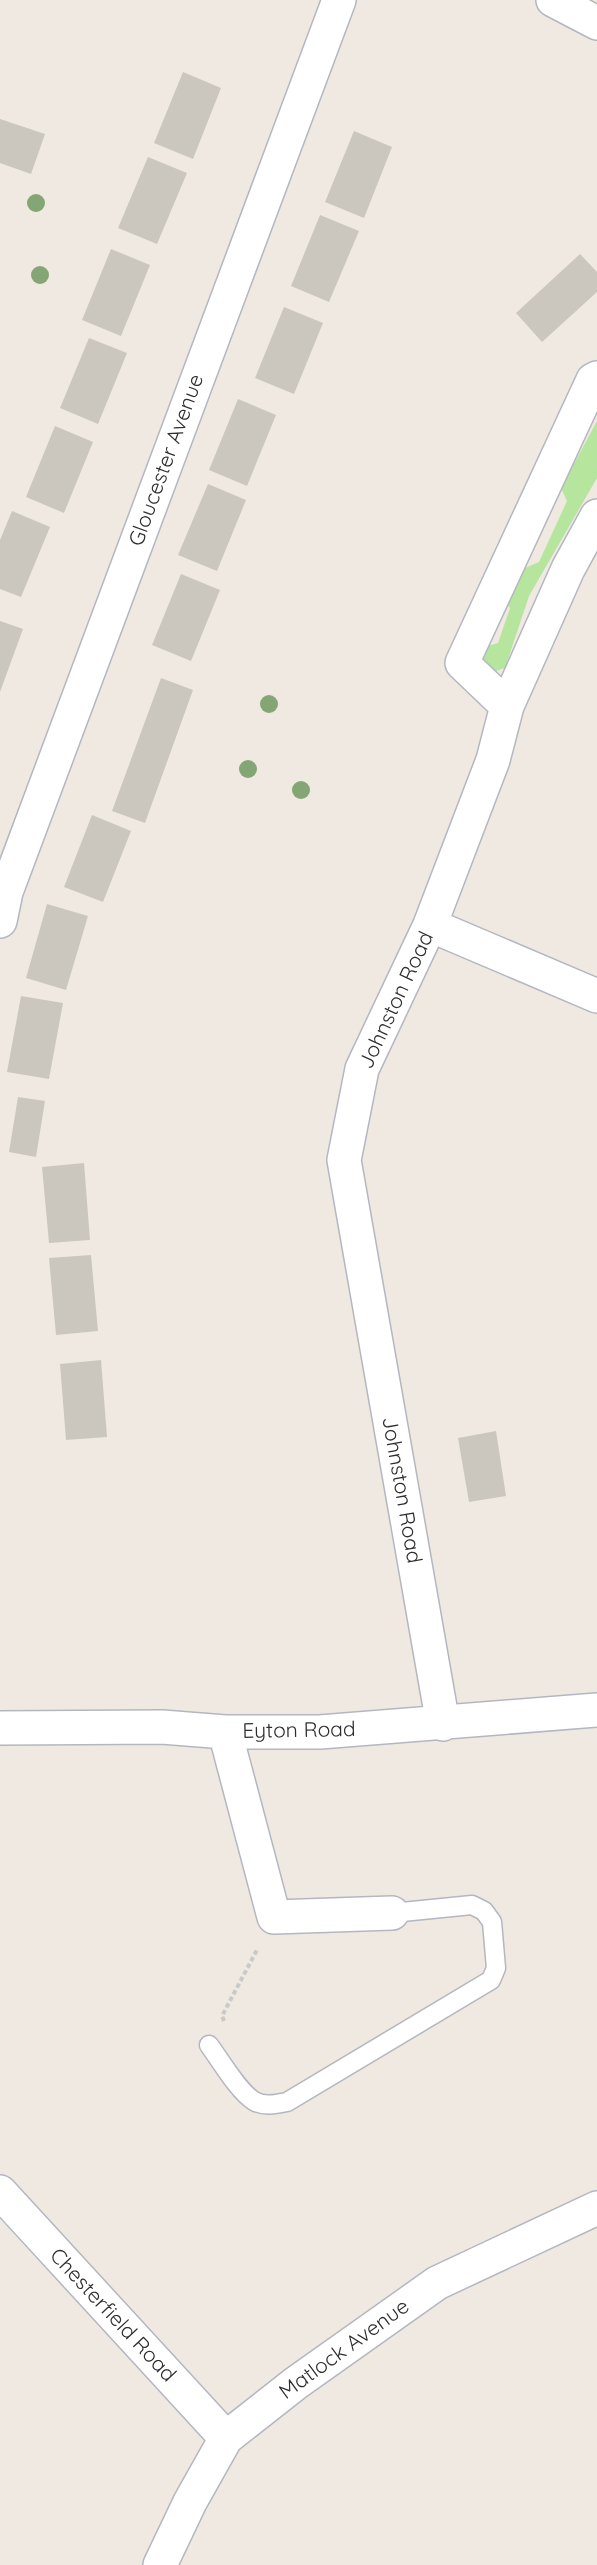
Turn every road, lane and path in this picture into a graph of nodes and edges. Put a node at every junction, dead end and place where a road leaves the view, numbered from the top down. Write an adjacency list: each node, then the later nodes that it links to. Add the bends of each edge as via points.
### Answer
1 (339, 0): 7 (street, Gloucester Avenue, via 6,892)
2 (553, 0): 3 (street)
3 (593, 14)
4 (597, 378): 6 (street, via 462,663)
5 (597, 516): 6 (street, Johnston Road, via 568,569)
6 (507, 706): 8 (street, Johnston Road, via 493,760)
7 (0, 921)
8 (430, 925): 9 (street); 11 (street, Johnston Road, via 362,1069 344,1160)
9 (597, 996)
10 (597, 1710): 11 (street, Eyton Road)
11 (443, 1724): 13 (street, Eyton Road, via 320,1732)
12 (0, 1728): 13 (street, Eyton Road, via 162,1727)
13 (225, 1732): 15 (street)
14 (392, 1913): 15 (street); 16 (lane, via 472,1905 484,1911 492,1922 496,1968 491,1980 287,2102 255,2102)
15 (274, 1917): 16 (path, via 222,2016 227,2031)
16 (209, 2045)
17 (0, 2192): 19 (street, Chesterfield Road)
18 (597, 2208): 19 (street, Matlock Avenue, via 437,2283)
19 (226, 2438): 20 (street, Matlock Avenue)
20 (160, 2565)

